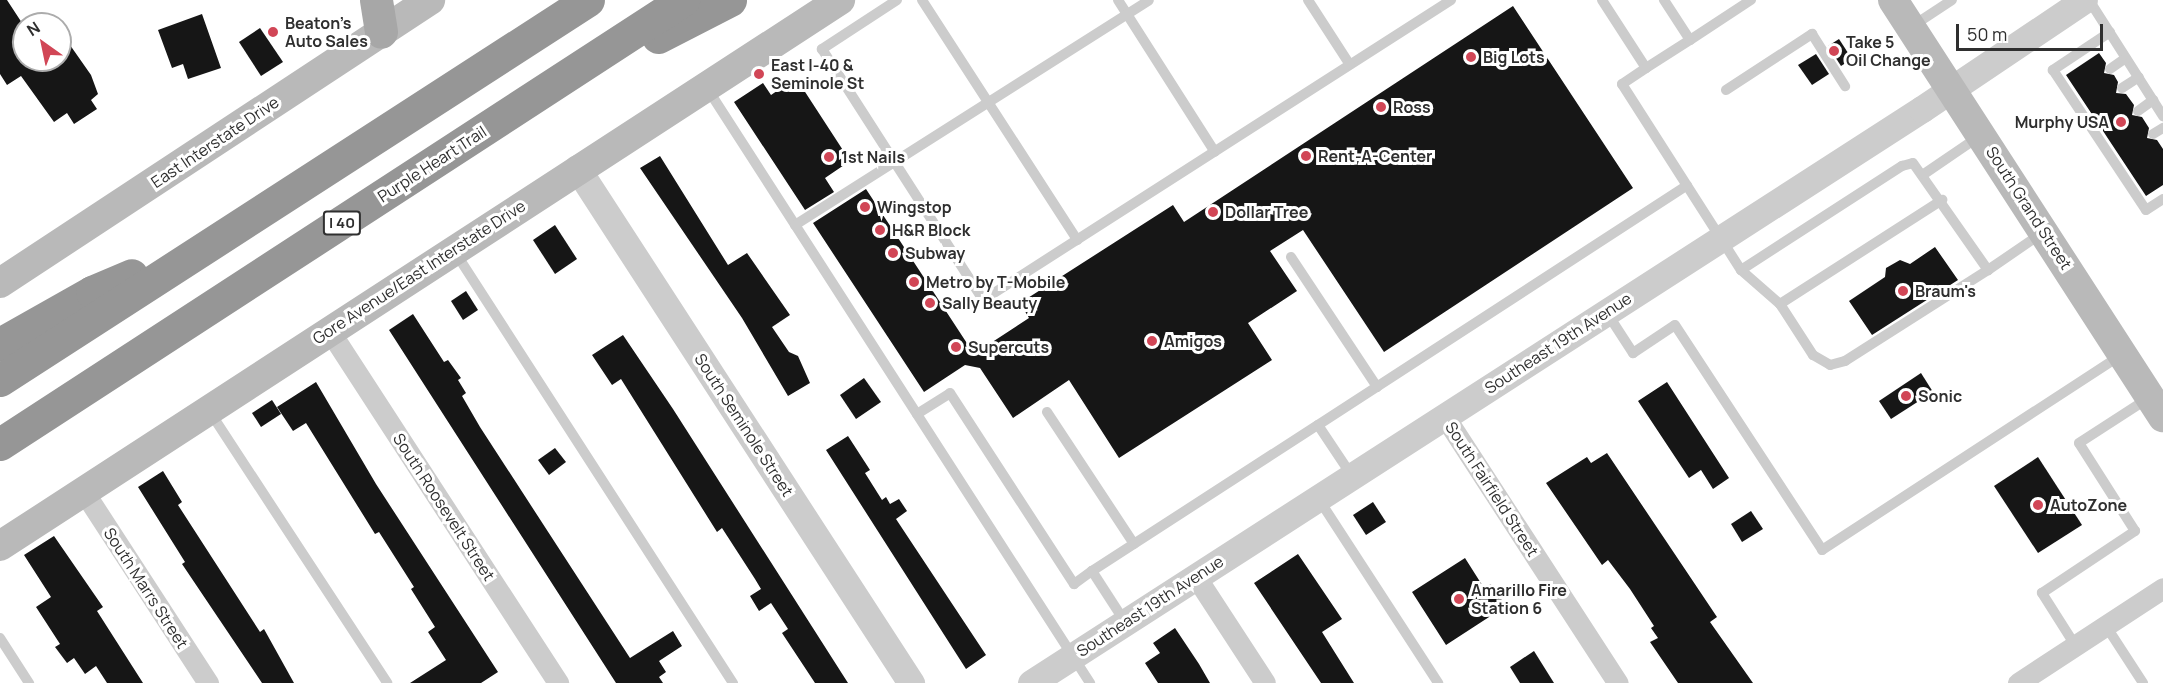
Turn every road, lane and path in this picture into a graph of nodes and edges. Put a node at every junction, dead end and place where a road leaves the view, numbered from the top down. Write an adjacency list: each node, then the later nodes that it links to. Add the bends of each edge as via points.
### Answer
1 (376, 0): 24 (main road)
2 (430, 0): 24 (main road, East Interstate Drive)
3 (556, 0): 31 (highway)
4 (588, 0): 31 (highway)
5 (683, 0): 35 (highway, Purple Heart Trail / I 40)
6 (730, 0): 35 (highway)
7 (840, 0): 33 (main road, Gore Avenue/East Interstate Drive)
8 (897, 0): 47 (lane, via 822,49)
9 (921, 0): 40 (lane)
10 (1118, 0): 22 (lane)
11 (1149, 0): 22 (lane)
12 (1308, 0): 28 (lane)
13 (1451, 0): 21 (lane)
14 (1602, 0): 29 (lane)
15 (1664, 0): 26 (lane)
16 (1751, 0): 26 (lane)
17 (1893, 0): 23 (main road, South Grand Street)
18 (1952, 0): 23 (lane)
19 (2084, 0): 37 (street, Southeast 19th Avenue)
20 (2090, 0): 25 (lane)
21 (1438, 4): 28 (lane)
22 (1127, 14): 40 (lane); 46 (lane)
23 (1911, 27): 37 (main road, South Grand Street)
24 (381, 32): 62 (main road, East Interstate Drive)
25 (2110, 32): 27 (lane); 51 (lane, via 2053,70 2117,159 2146,210)
26 (1690, 40): 29 (lane)
27 (2126, 58): 30 (lane); 32 (lane)
28 (1350, 64): 46 (lane)
29 (1646, 68): 50 (lane, via 1622,84)
30 (2110, 69)
31 (469, 77): 57 (highway)
32 (2139, 77): 36 (lane); 39 (lane)
33 (705, 86): 48 (main road, Gore Avenue/East Interstate Drive); 53 (lane)
34 (1845, 86): 38 (lane, via 1812,34)
35 (548, 88): 72 (highway, Purple Heart Trail / I 40)
36 (2122, 88)
37 (1953, 89): 45 (main road, South Grand Street); 55 (street, Southeast 19th Avenue)
38 (1726, 90)
39 (2153, 100): 41 (lane); 42 (lane)
40 (988, 102): 47 (lane); 56 (lane)
41 (2138, 111)
42 (2163, 116)
43 (2163, 128): 44 (lane)
44 (2153, 134)
45 (1982, 135): 49 (lane); 54 (main road, South Grand Street)
46 (1215, 152): 56 (lane)
47 (894, 162): 53 (lane); 56 (lane, via 983,300)
48 (577, 168): 58 (main road, Gore Avenue/East Interstate Drive); 97 (street, South Seminole Street)
49 (1924, 174): 52 (lane); 60 (lane, via 1913,163 1902,166)
50 (1687, 186): 55 (lane); 69 (lane)
51 (2163, 199)
52 (1942, 200): 61 (lane); 63 (lane)
53 (795, 225): 74 (lane)
54 (2045, 231): 61 (lane); 67 (main road, South Grand Street)
55 (1721, 238): 60 (lane); 64 (street, Southeast 19th Avenue)
56 (1077, 240)
57 (208, 244): 66 (highway, via 92,292); 68 (highway)
58 (453, 249): 65 (main road, Gore Avenue/East Interstate Drive); 96 (lane)
59 (1291, 257): 69 (lane)
60 (1742, 270): 63 (lane)
61 (1988, 270): 63 (lane, via 1845,361 1830,365 1813,355)
62 (0, 284)
63 (1780, 304)
64 (1606, 312): 67 (lane, via 1633,353 1675,325 1822,550); 75 (street, Southeast 19th Avenue)
65 (329, 330): 71 (main road, Gore Avenue/East Interstate Drive); 95 (street, South Roosevelt Street)
66 (0, 344)
67 (2123, 354): 70 (main road, South Grand Street)
68 (0, 380)
69 (1377, 387): 76 (lane)
70 (2156, 407): 90 (lane, via 2079,443 2135,531 2042,593)
71 (209, 409): 80 (main road, Gore Avenue/East Interstate Drive); 94 (lane)
72 (52, 410): 77 (highway, Purple Heart Trail / I 40); 78 (highway)
73 (1047, 412): 82 (lane)
74 (917, 414): 84 (lane, via 950,393 1074,584); 91 (lane)
75 (1445, 417): 79 (street, Southeast 19th Avenue); 102 (street, South Fairfield Street)
76 (1318, 425): 79 (lane); 82 (lane)
77 (0, 444)
78 (0, 461)
79 (1352, 476): 81 (street, Southeast 19th Avenue)
80 (84, 492): 83 (main road, Gore Avenue/East Interstate Drive); 93 (street, South Marrs Street)
81 (1318, 498): 85 (street, Southeast 19th Avenue); 101 (lane)
82 (1134, 544): 84 (lane)
83 (0, 546)
84 (1092, 571): 87 (lane)
85 (1196, 577): 87 (street, Southeast 19th Avenue); 100 (street)
86 (2163, 588): 88 (street)
87 (1125, 622): 91 (street, Southeast 19th Avenue)
88 (2106, 626): 90 (street); 104 (lane)
89 (0, 638): 92 (lane)
90 (2075, 645): 103 (street)
91 (1073, 656): 98 (street, Southeast 19th Avenue); 99 (lane)
92 (29, 683)
93 (207, 683)
94 (387, 683)
95 (558, 683)
96 (733, 683)
97 (911, 683)
98 (1031, 683)
99 (1090, 683)
100 (1265, 683)
101 (1438, 683)
102 (1618, 683)
103 (2018, 683)
104 (2143, 683)

